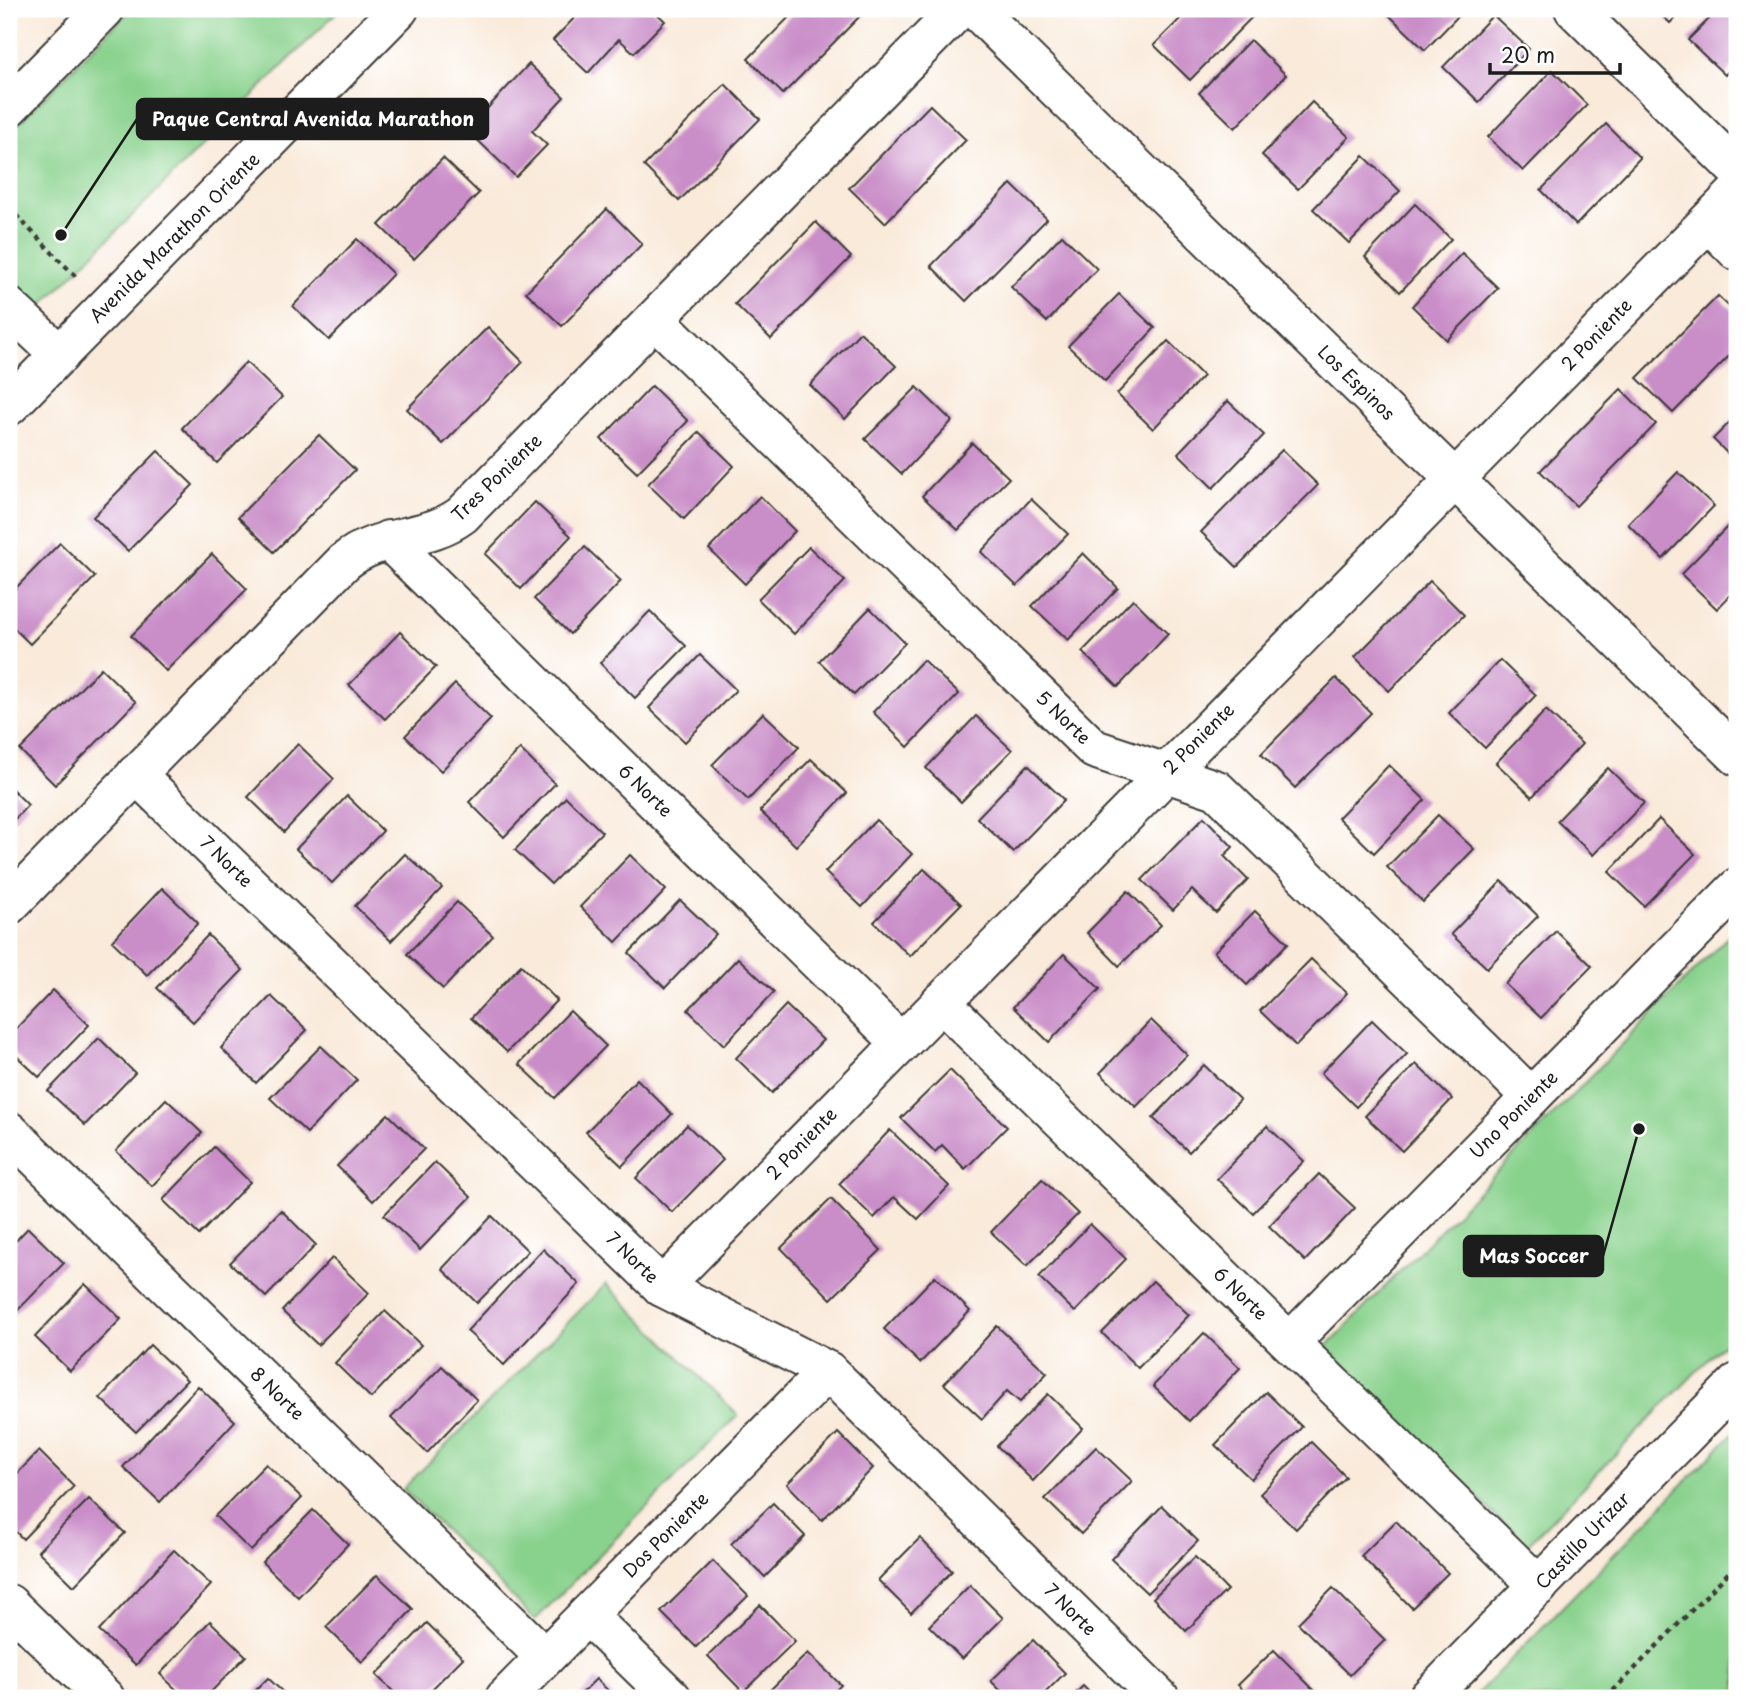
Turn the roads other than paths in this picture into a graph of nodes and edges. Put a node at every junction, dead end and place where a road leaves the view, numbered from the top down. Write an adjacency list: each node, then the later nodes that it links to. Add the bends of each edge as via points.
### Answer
1 (105, 9): 6 (street)
2 (399, 9): 13 (street, Avenida Marathon Oriente)
3 (959, 9): 12 (street, Tres Poniente)
4 (975, 9): 15 (street, Los Espinos)
5 (1574, 9): 7 (street)
6 (9, 107)
7 (1737, 170)
8 (1737, 192): 9 (street, 2 Poniente)
9 (1708, 222): 10 (street); 15 (street, 2 Poniente)
10 (1737, 251)
11 (9, 307): 13 (street)
12 (655, 320): 16 (street, Tres Poniente, via 463,515 442,528); 18 (street, 5 Norte, via 1094,748)
13 (60, 355): 14 (street, Avenida Marathon Oriente)
14 (9, 406)
15 (1455, 480): 17 (street, Los Espinos); 18 (street, 2 Poniente)
16 (388, 540): 19 (street, Tres Poniente, via 366,547 344,562); 23 (street, 6 Norte)
17 (1737, 756)
18 (1166, 773): 22 (street, 2 Poniente); 24 (street, 5 Norte, via 1217,790)
19 (136, 774): 21 (street, Tres Poniente); 26 (street, 7 Norte)
20 (1737, 888): 24 (street, Uno Poniente)
21 (9, 905)
22 (941, 1002): 23 (street, 2 Poniente); 27 (street, 6 Norte)
23 (901, 1043): 26 (street, 2 Poniente)
24 (1531, 1097): 27 (street, Uno Poniente)
25 (9, 1131): 33 (street, 8 Norte)
26 (662, 1287): 28 (street, 7 Norte)
27 (1290, 1342): 30 (street, 6 Norte)
28 (828, 1371): 32 (street, Dos Poniente); 37 (street, 7 Norte)
29 (1737, 1383): 30 (street, Castillo Urizar)
30 (1539, 1586): 38 (street, Castillo Urizar)
31 (9, 1604): 34 (street)
32 (587, 1615): 33 (street, Dos Poniente); 36 (street)
33 (545, 1657): 35 (street, Dos Poniente)
34 (105, 1698)
35 (505, 1698)
36 (672, 1698)
37 (1160, 1698)
38 (1428, 1698)

